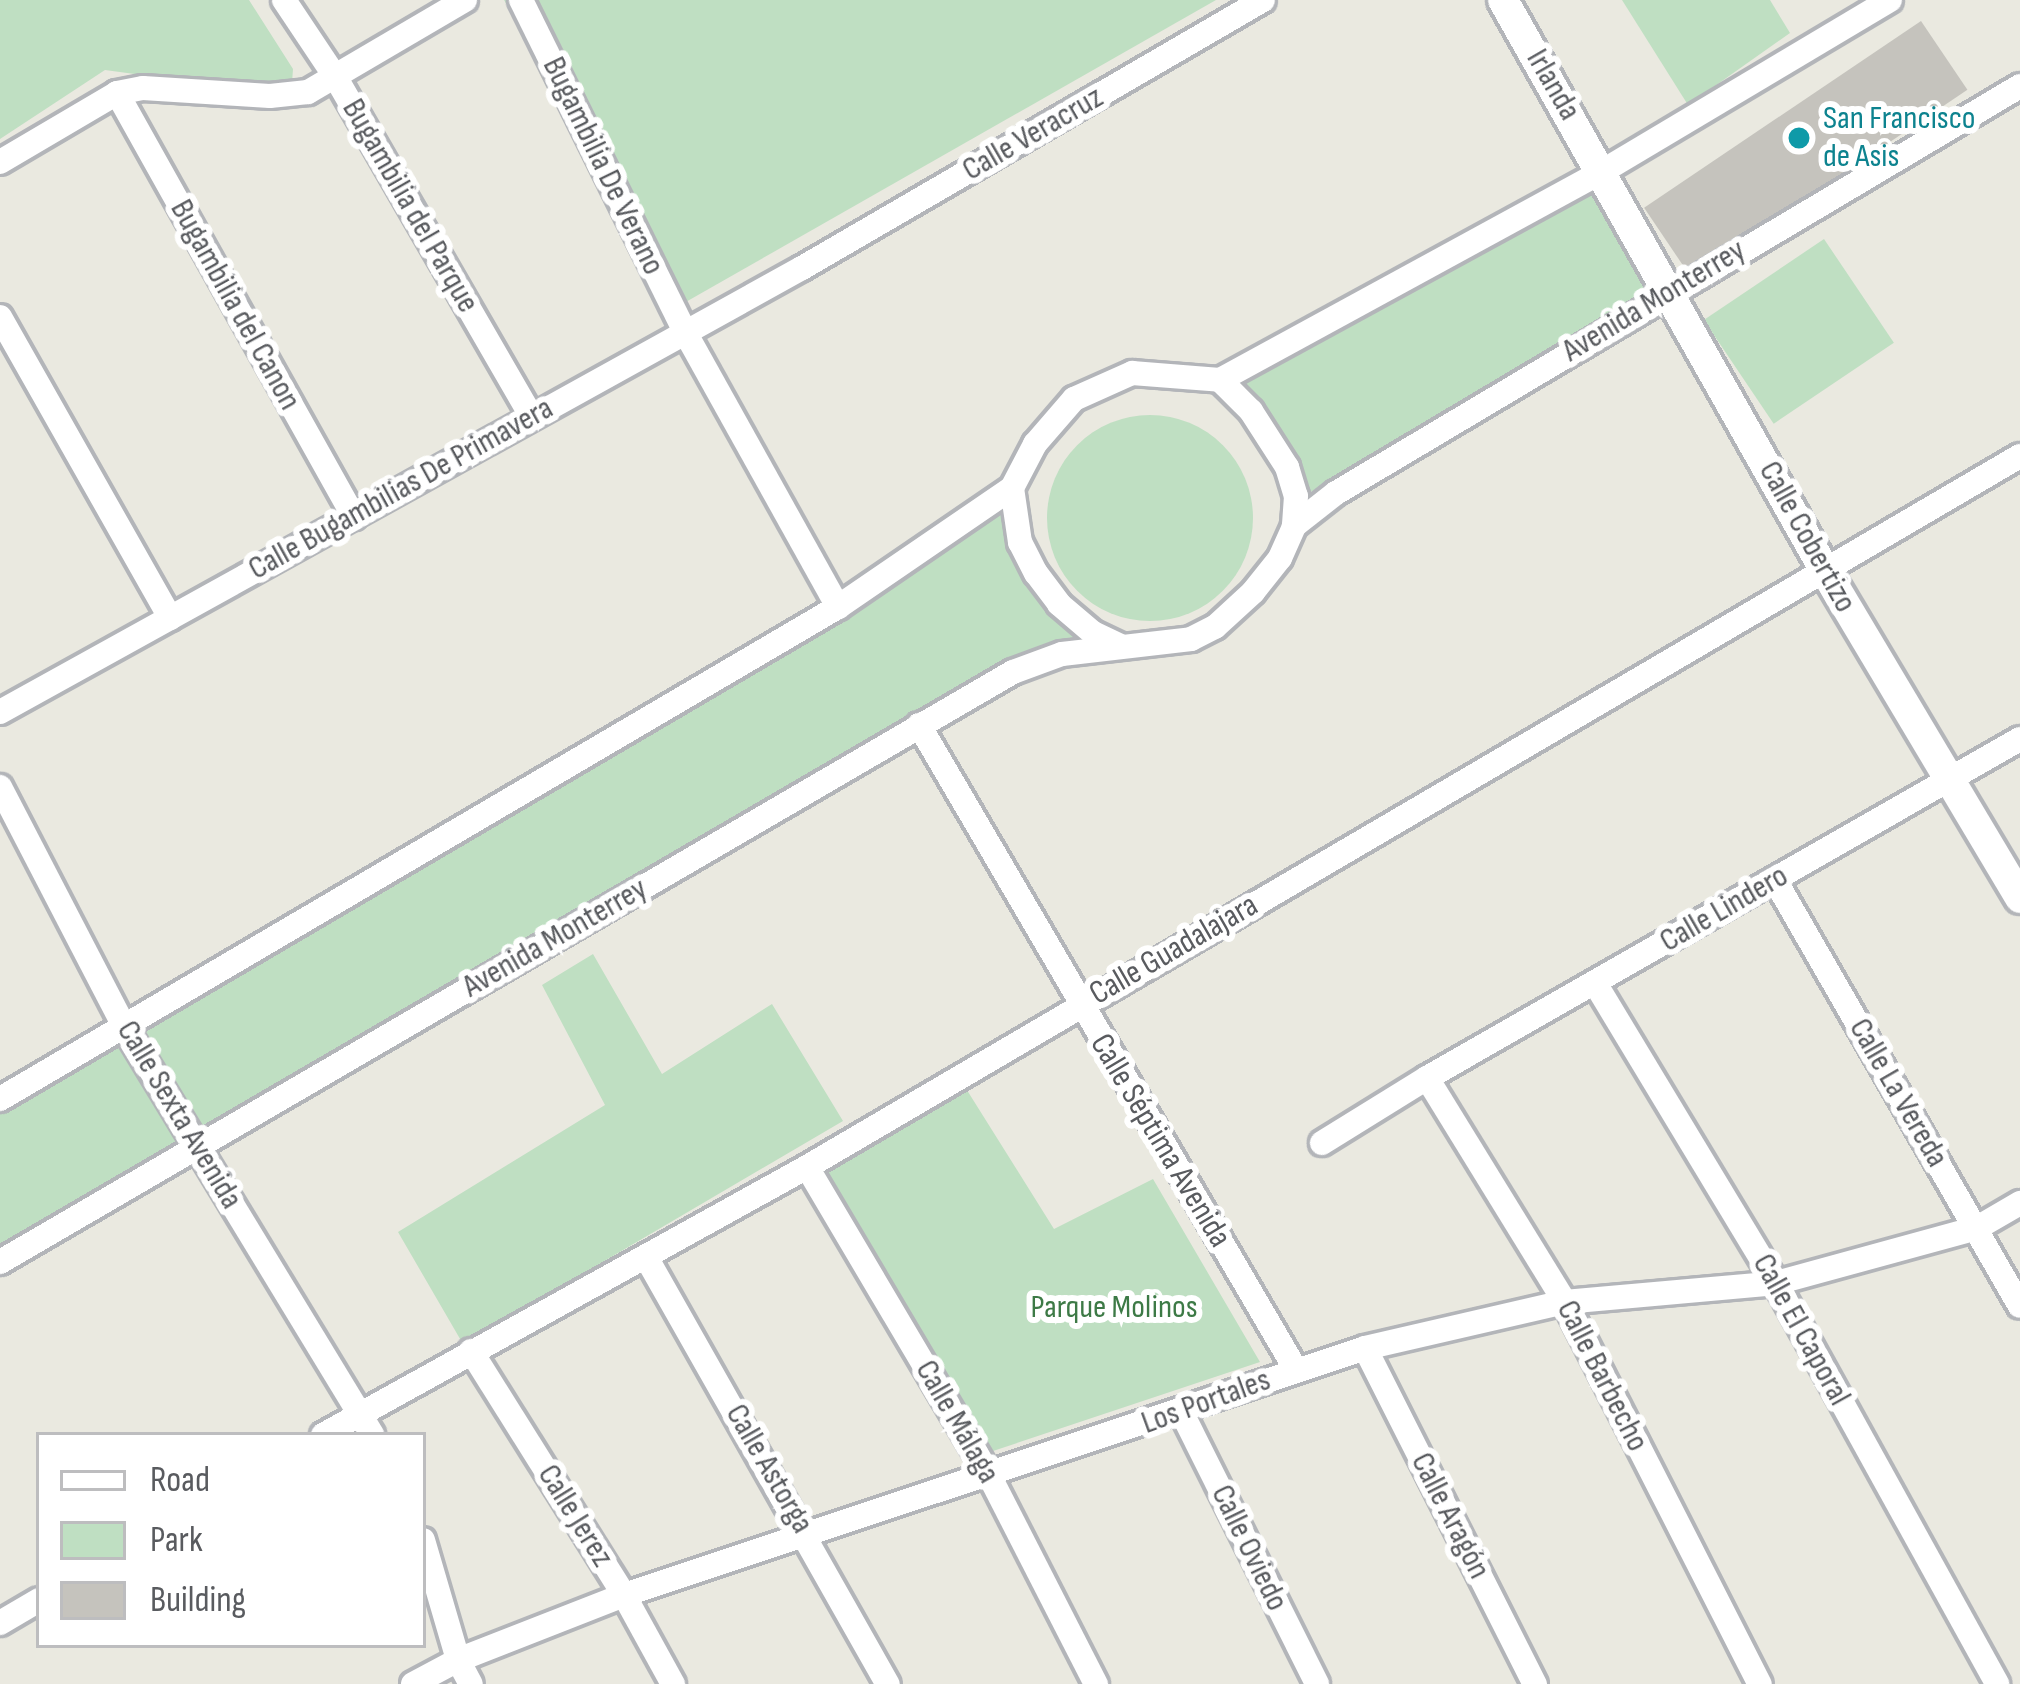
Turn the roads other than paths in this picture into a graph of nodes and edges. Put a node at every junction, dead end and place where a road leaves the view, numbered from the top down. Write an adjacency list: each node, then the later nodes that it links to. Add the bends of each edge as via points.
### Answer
1 (284, 0): 7 (street, Bugambilia del Parque)
2 (465, 0): 7 (street)
3 (521, 0): 15 (street, Bugambilia De Verano)
4 (1263, 0): 12 (street, Calle Veracruz)
5 (1503, 0): 11 (street, Irlanda)
6 (1890, 0): 11 (street)
7 (336, 79): 9 (street, via 287,96); 17 (street, Bugambilia del Parque)
8 (2020, 86): 13 (street, Avenida Monterrey)
9 (117, 93): 10 (street); 20 (street, Bugambilia del Canon)
10 (0, 162)
11 (1603, 171): 13 (street, Calle Cobertizo); 16 (street)
12 (802, 268): 15 (street, Calle Bugambilias De Primavera)
13 (1670, 290): 21 (street, Avenida Monterrey, via 1373,469); 22 (street, Calle Cobertizo)
14 (0, 317): 24 (street)
15 (685, 332): 17 (street, Calle Bugambilias De Primavera); 23 (street)
16 (1220, 380): 19 (street, via 1132,373 1074,399 1052,420); 21 (street, via 1287,467)
17 (531, 416): 20 (street, Calle Bugambilias De Primavera)
18 (2020, 456): 22 (street, Calle Guadalajara)
19 (1012, 488): 23 (street); 25 (street, via 1020,542 1036,573 1093,633)
20 (354, 517): 24 (street, Calle Bugambilias De Primavera)
21 (1294, 526): 25 (street, Avenida Monterrey, via 1280,558 1215,627 1191,639)
22 (1823, 569): 29 (street, Calle Cobertizo); 34 (street, Calle Guadalajara)
23 (838, 607): 35 (street)
24 (170, 618): 26 (street, Calle Bugambilias De Primavera)
25 (1123, 646): 27 (street, Avenida Monterrey, via 1029,666)
26 (0, 712)
27 (919, 725): 34 (street, Calle Séptima Avenida); 39 (street, Avenida Monterrey)
28 (2020, 739): 29 (street, Calle Lindero)
29 (1948, 781): 31 (street, Calle Lindero); 32 (street, Calle Cobertizo)
30 (0, 788): 35 (street, Calle Sexta Avenida)
31 (1775, 880): 33 (street, Calle Lindero); 42 (street, Calle La Vereda)
32 (2020, 898)
33 (1595, 982): 36 (street, Calle Lindero); 45 (street, Calle El Caporal)
34 (1080, 1006): 40 (street, Calle Guadalajara); 50 (street, Calle Séptima Avenida)
35 (125, 1028): 37 (street); 39 (street, Calle Sexta Avenida)
36 (1426, 1078): 38 (street, Calle Lindero); 46 (street, Calle Barbecho)
37 (0, 1099)
38 (1322, 1143)
39 (197, 1148): 44 (street, Avenida Monterrey); 52 (street, Calle Sexta Avenida)
40 (807, 1167): 43 (street, Calle Guadalajara); 54 (street, Calle Málaga)
41 (2020, 1203): 42 (street, Los Portales)
42 (1977, 1228): 45 (street, Los Portales); 47 (street, Calle La Vereda)
43 (646, 1257): 49 (street, Calle Guadalajara); 55 (street, Calle Astorga)
44 (0, 1262)
45 (1776, 1283): 46 (street, Los Portales); 69 (street, Calle El Caporal)
46 (1565, 1302): 48 (street, Los Portales); 68 (street, Calle Barbecho)
47 (2020, 1306)
48 (1365, 1348): 50 (street, Los Portales); 67 (street, Calle Aragón)
49 (471, 1351): 52 (street, Calle Guadalajara); 57 (street, Calle Jerez)
50 (1296, 1370): 51 (street, Los Portales)
51 (1181, 1411): 54 (street, Los Portales); 66 (street, Calle Oviedo)
52 (366, 1424): 53 (street, Calle Guadalajara)
53 (335, 1432)
54 (990, 1477): 55 (street, Los Portales); 65 (street, Calle Málaga)
55 (808, 1536): 57 (street, Los Portales); 64 (street, Calle Astorga)
56 (426, 1550): 60 (street)
57 (624, 1595): 60 (street, Los Portales); 63 (street, Calle Jerez)
58 (36, 1602): 59 (street)
59 (0, 1623)
60 (458, 1660): 61 (street, Los Portales); 62 (street)
61 (413, 1684)
62 (471, 1684)
63 (673, 1684)
64 (888, 1684)
65 (1096, 1684)
66 (1317, 1684)
67 (1535, 1684)
68 (1760, 1684)
69 (1996, 1684)

